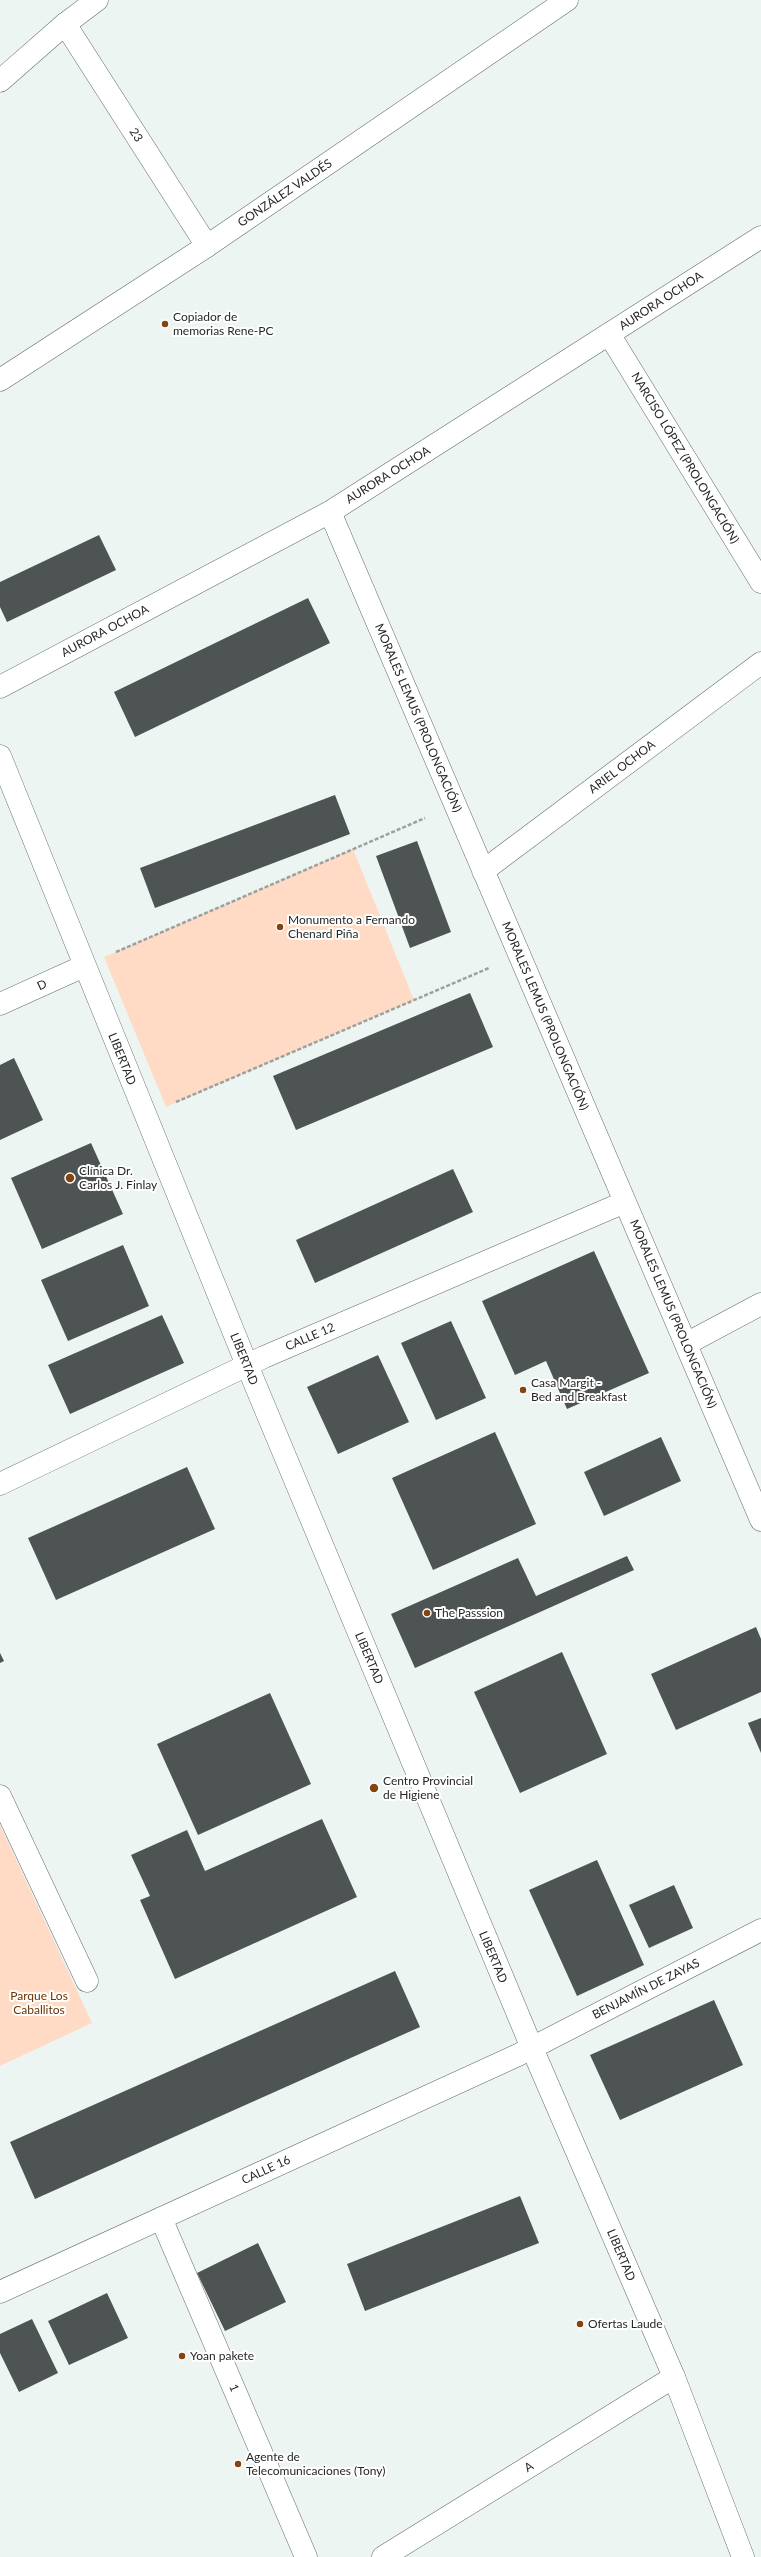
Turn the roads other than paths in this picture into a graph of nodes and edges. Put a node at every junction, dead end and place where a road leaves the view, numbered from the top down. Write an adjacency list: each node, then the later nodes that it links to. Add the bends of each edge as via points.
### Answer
1 (97, 0): 3 (street)
2 (567, 0): 6 (street, GONZÁLEZ VALDÉS)
3 (65, 24): 4 (street); 6 (street, 23)
4 (0, 81)
5 (761, 237): 7 (street, AURORA OCHOA)
6 (207, 246): 8 (street, GONZÁLEZ VALDÉS)
7 (609, 334): 9 (street, AURORA OCHOA); 10 (street, NARCISO LÓPEZ (PROLONGACIÓN))
8 (0, 380)
9 (330, 512): 12 (street, AURORA OCHOA); 14 (street, MORALES LEMUS (PROLONGACIÓN))
10 (761, 582)
11 (761, 663): 14 (street, ARIEL OCHOA)
12 (0, 687)
13 (0, 756): 15 (street, LIBERTAD)
14 (483, 871): 17 (street, MORALES LEMUS (PROLONGACIÓN))
15 (84, 966): 16 (street, D); 20 (street, LIBERTAD)
16 (0, 1004)
17 (624, 1202): 19 (street, MORALES LEMUS (PROLONGACIÓN)); 20 (street, CALLE 12)
18 (761, 1304): 19 (street)
19 (686, 1344): 22 (street, MORALES LEMUS (PROLONGACIÓN))
20 (247, 1365): 21 (street, CALLE 12); 26 (street, LIBERTAD)
21 (0, 1484)
22 (761, 1520)
23 (0, 1796): 25 (street)
24 (761, 1930): 26 (street, BENJAMÍN DE ZAYAS)
25 (87, 1981)
26 (532, 2048): 27 (street, CALLE 16); 29 (street, LIBERTAD)
27 (161, 2218): 28 (street, CALLE 16); 30 (street, 1)
28 (0, 2292)
29 (674, 2377): 31 (street, A); 32 (street, LIBERTAD)
30 (306, 2557)
31 (383, 2557)
32 (742, 2557)

